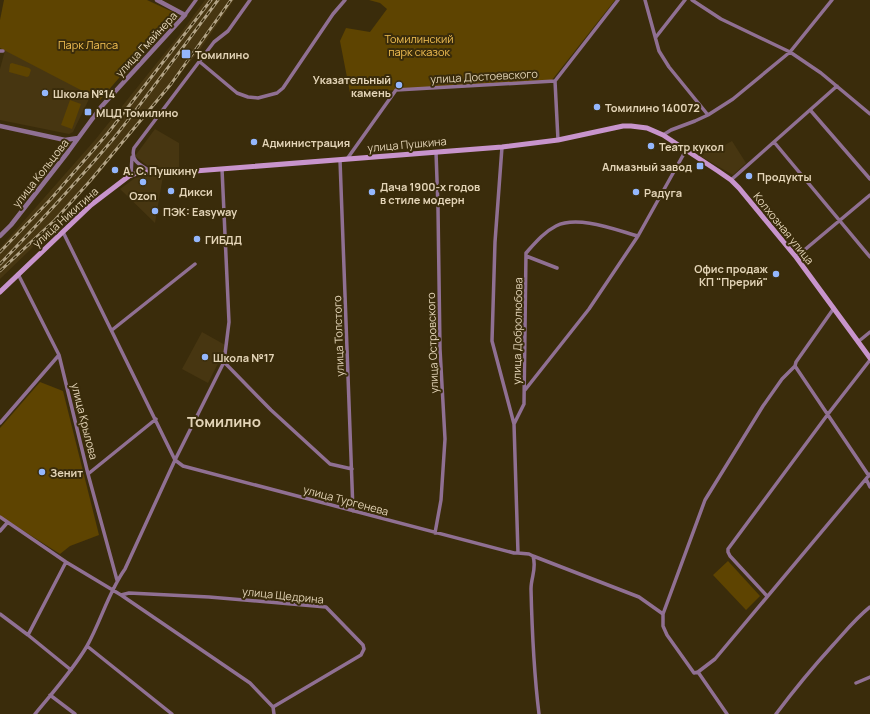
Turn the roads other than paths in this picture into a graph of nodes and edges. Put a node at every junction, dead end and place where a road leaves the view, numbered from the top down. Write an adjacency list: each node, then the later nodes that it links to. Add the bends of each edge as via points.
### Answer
1 (157, 0): 10 (street)
2 (196, 0): 10 (street, улица Гмайнера)
3 (250, 0): 13 (street, via 228,31 214,42)
4 (346, 0): 13 (street, via 333,14 283,88 277,93 258,98 248,97 237,92)
5 (618, 0): 14 (street)
6 (645, 0): 11 (street)
7 (685, 0): 11 (street)
8 (692, 0): 12 (street, via 721,19)
9 (832, 0): 12 (street)
10 (185, 15): 21 (street, улица Гмайнера, via 101,106)
11 (656, 37): 18 (street, via 656,45 669,67)
12 (790, 52): 15 (street); 18 (street, via 733,99)
13 (200, 62): 27 (street)
14 (555, 81): 22 (street); 28 (street, улица Достоевского, via 396,90)
15 (837, 86): 16 (street); 17 (street)
16 (811, 111): 23 (street); 33 (street)
17 (870, 114)
18 (708, 115): 20 (street)
19 (0, 126): 21 (street, via 65,140)
20 (662, 134): 22 (main road, улица Пушкина, via 632,126 600,130); 25 (main road, Колхозная улица)
21 (78, 138): 38 (street, улица Кольцова)
22 (558, 140): 24 (main road, улица Пушкина)
23 (774, 142): 34 (street); 36 (street)
24 (502, 147): 26 (main road, улица Пушкина); 59 (street, via 495,242 492,341)
25 (686, 150): 34 (main road, Колхозная улица); 39 (street, улица Добролюбова)
26 (436, 152): 28 (main road, улица Пушкина); 69 (street, улица Островского, via 440,349 445,439 441,500)
27 (132, 154): 31 (street, via 134,160); 32 (street)
28 (347, 159): 29 (main road, улица Пушкина)
29 (340, 160): 30 (main road, улица Пушкина); 61 (street, улица Толстого)
30 (222, 168): 31 (main road, улица Пушкина); 53 (street, via 229,322)
31 (153, 172): 32 (main road, улица Никитина)
32 (131, 175): 37 (main road, улица Никитина, via 91,205)
33 (870, 179)
34 (731, 180): 41 (main road, Колхозная улица)
35 (870, 195): 36 (street)
36 (839, 220): 41 (street); 42 (street)
37 (63, 232): 45 (main road, улица Никитина); 48 (street)
38 (0, 236)
39 (638, 236): 40 (street, via 574,221 557,226 538,239); 55 (street, улица Добролюбова, via 589,310)
40 (526, 256): 44 (street); 55 (street, улица Добролюбова)
41 (796, 257): 47 (main road, Колхозная улица)
42 (870, 257)
43 (195, 264): 48 (street)
44 (557, 268)
45 (18, 274): 46 (main road, улица Никитина); 51 (street, улица Крылова)
46 (0, 292)
47 (835, 308): 50 (main road, Колхозная улица); 54 (street)
48 (112, 330): 57 (street)
49 (870, 332): 50 (street)
50 (859, 341): 52 (main road, Колхозная улица)
51 (59, 355): 58 (street); 62 (street, улица Крылова)
52 (870, 359): 56 (street)
53 (224, 362): 60 (street); 61 (street, via 330,464)
54 (795, 366): 56 (street); 79 (street, via 782,379 763,406 705,500)
55 (525, 390): 59 (street, via 524,404)
56 (828, 414): 63 (street); 76 (street, via 728,549 730,556)
57 (156, 419): 60 (street); 62 (street)
58 (0, 423)
59 (514, 424): 70 (street)
60 (175, 460): 65 (street, улица Тургенева, via 183,466); 73 (street, via 125,569)
61 (352, 469): 65 (street, улица Толстого)
62 (88, 474): 73 (street, улица Крылова)
63 (868, 476): 64 (street); 76 (street)
64 (870, 487)
65 (353, 511): 69 (street, улица Тургенева)
66 (0, 517): 67 (street)
67 (7, 522): 68 (street); 72 (street)
68 (0, 531)
69 (435, 533): 70 (street, улица Тургенева)
70 (516, 553): 71 (street, улица Тургенева)
71 (533, 556): 79 (street, улица Тургенева, via 639,597); 92 (street, via 535,570 531,586 532,617)
72 (66, 562): 74 (street); 80 (street)
73 (117, 580): 74 (street)
74 (113, 590): 75 (street); 81 (street)
75 (121, 595): 87 (street, via 250,683); 87 (street, улица Щедрина, via 129,593 209,597 326,607 363,645 361,655)
76 (767, 596): 83 (street, via 714,659)
77 (870, 608): 94 (street, via 842,635)
78 (0, 614): 80 (street)
79 (664, 614): 83 (street, via 663,626 667,635)
80 (28, 635): 82 (street)
81 (87, 646): 82 (street); 90 (street)
82 (71, 670): 86 (street)
83 (696, 673): 93 (street)
84 (870, 677): 85 (street)
85 (856, 683)
86 (50, 695): 88 (street); 89 (street)
87 (273, 707): 91 (street)
88 (35, 714)
89 (75, 714)
90 (172, 714)
91 (274, 714)
92 (539, 714)
93 (727, 714)
94 (776, 714)

